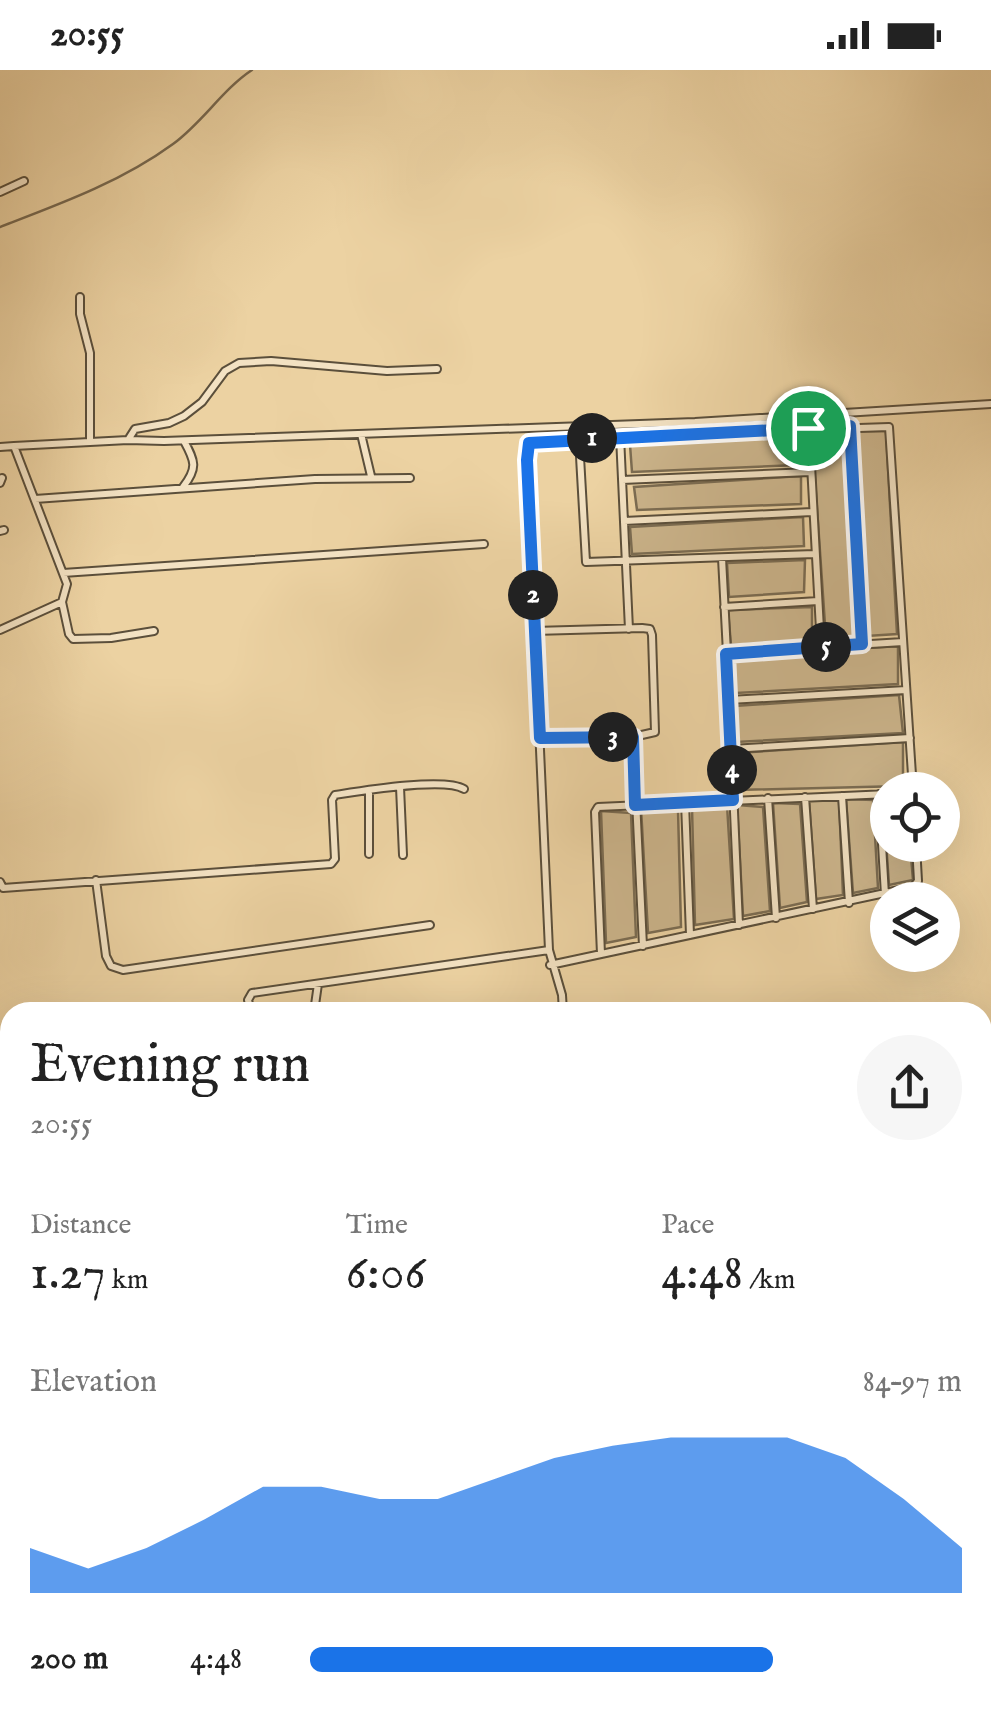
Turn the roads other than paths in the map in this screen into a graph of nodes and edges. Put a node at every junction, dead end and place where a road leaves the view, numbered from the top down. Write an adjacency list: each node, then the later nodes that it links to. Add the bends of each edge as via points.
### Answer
1 (24, 180): 2 (street)
2 (0, 192)
3 (80, 297): 13 (street, via 90,353)
4 (437, 370): 11 (street, via 239,363 195,410 169,424 136,429)
5 (991, 404): 8 (street)
6 (850, 426): 7 (street); 36 (street, via 886,424 891,430); 37 (street)
7 (808, 428): 9 (street); 16 (street)
8 (361, 434): 12 (street); 17 (street)
9 (620, 436): 10 (street); 19 (street)
10 (579, 438): 27 (street, via 584,561); 35 (street, via 532,440 527,446)
11 (128, 440): 12 (street); 13 (street)
12 (184, 440): 20 (street, via 196,468)
13 (90, 441): 14 (street)
14 (14, 446): 15 (street); 21 (street)
15 (0, 447)
16 (810, 472): 19 (street); 22 (street)
17 (371, 476): 18 (street); 20 (street)
18 (410, 478)
19 (622, 480): 23 (street)
20 (182, 488): 21 (street)
21 (35, 499): 28 (street)
22 (812, 512): 23 (street); 25 (street)
23 (624, 522): 27 (street)
24 (484, 544): 28 (street)
25 (814, 554): 26 (street); 29 (street)
26 (722, 558): 27 (street); 31 (street)
27 (625, 562): 32 (street)
28 (63, 573): 30 (street)
29 (818, 601): 31 (street); 38 (street)
30 (62, 602): 33 (street); 34 (street, via 73,639)
31 (724, 607): 39 (street)
32 (629, 629): 35 (street); 42 (street, via 652,635 656,724 655,732)
33 (0, 630)
34 (154, 631)
35 (534, 631): 43 (street)
36 (903, 642): 37 (street); 40 (street)
37 (862, 644): 38 (street)
38 (822, 648): 39 (street)
39 (726, 654): 41 (street)
40 (906, 690): 41 (street); 44 (street)
41 (729, 700): 45 (street)
42 (633, 737): 43 (street); 56 (street)
43 (540, 738): 69 (street)
44 (910, 738): 45 (street); 46 (street)
45 (731, 749): 54 (street)
46 (912, 772)
47 (400, 788): 48 (street); 49 (street); 58 (street)
48 (464, 789)
49 (369, 790): 57 (street); 59 (street, via 333,798 331,864)
50 (870, 795): 51 (street)
51 (842, 796): 52 (street); 62 (street)
52 (805, 797): 53 (street); 63 (street)
53 (768, 798): 54 (street); 64 (street)
54 (733, 800): 55 (street); 66 (street)
55 (685, 802): 56 (street); 67 (street)
56 (635, 805): 68 (street); 70 (street, via 595,809)
57 (369, 854)
58 (403, 854)
59 (96, 880): 60 (street, via 3,888); 65 (street, via 108,962 123,970)
60 (0, 882)
61 (870, 899): 62 (street)
62 (849, 903): 63 (street)
63 (813, 910): 64 (street)
64 (776, 918): 66 (street)
65 (430, 925)
66 (738, 925): 67 (street)
67 (690, 935): 68 (street)
68 (643, 946): 70 (street)
69 (549, 950): 71 (street); 72 (street)
70 (601, 954): 71 (street)
71 (550, 965): 75 (street)
72 (318, 984): 73 (street, via 252,993); 74 (street)
73 (248, 1002)
74 (315, 1002)
75 (562, 1002)

